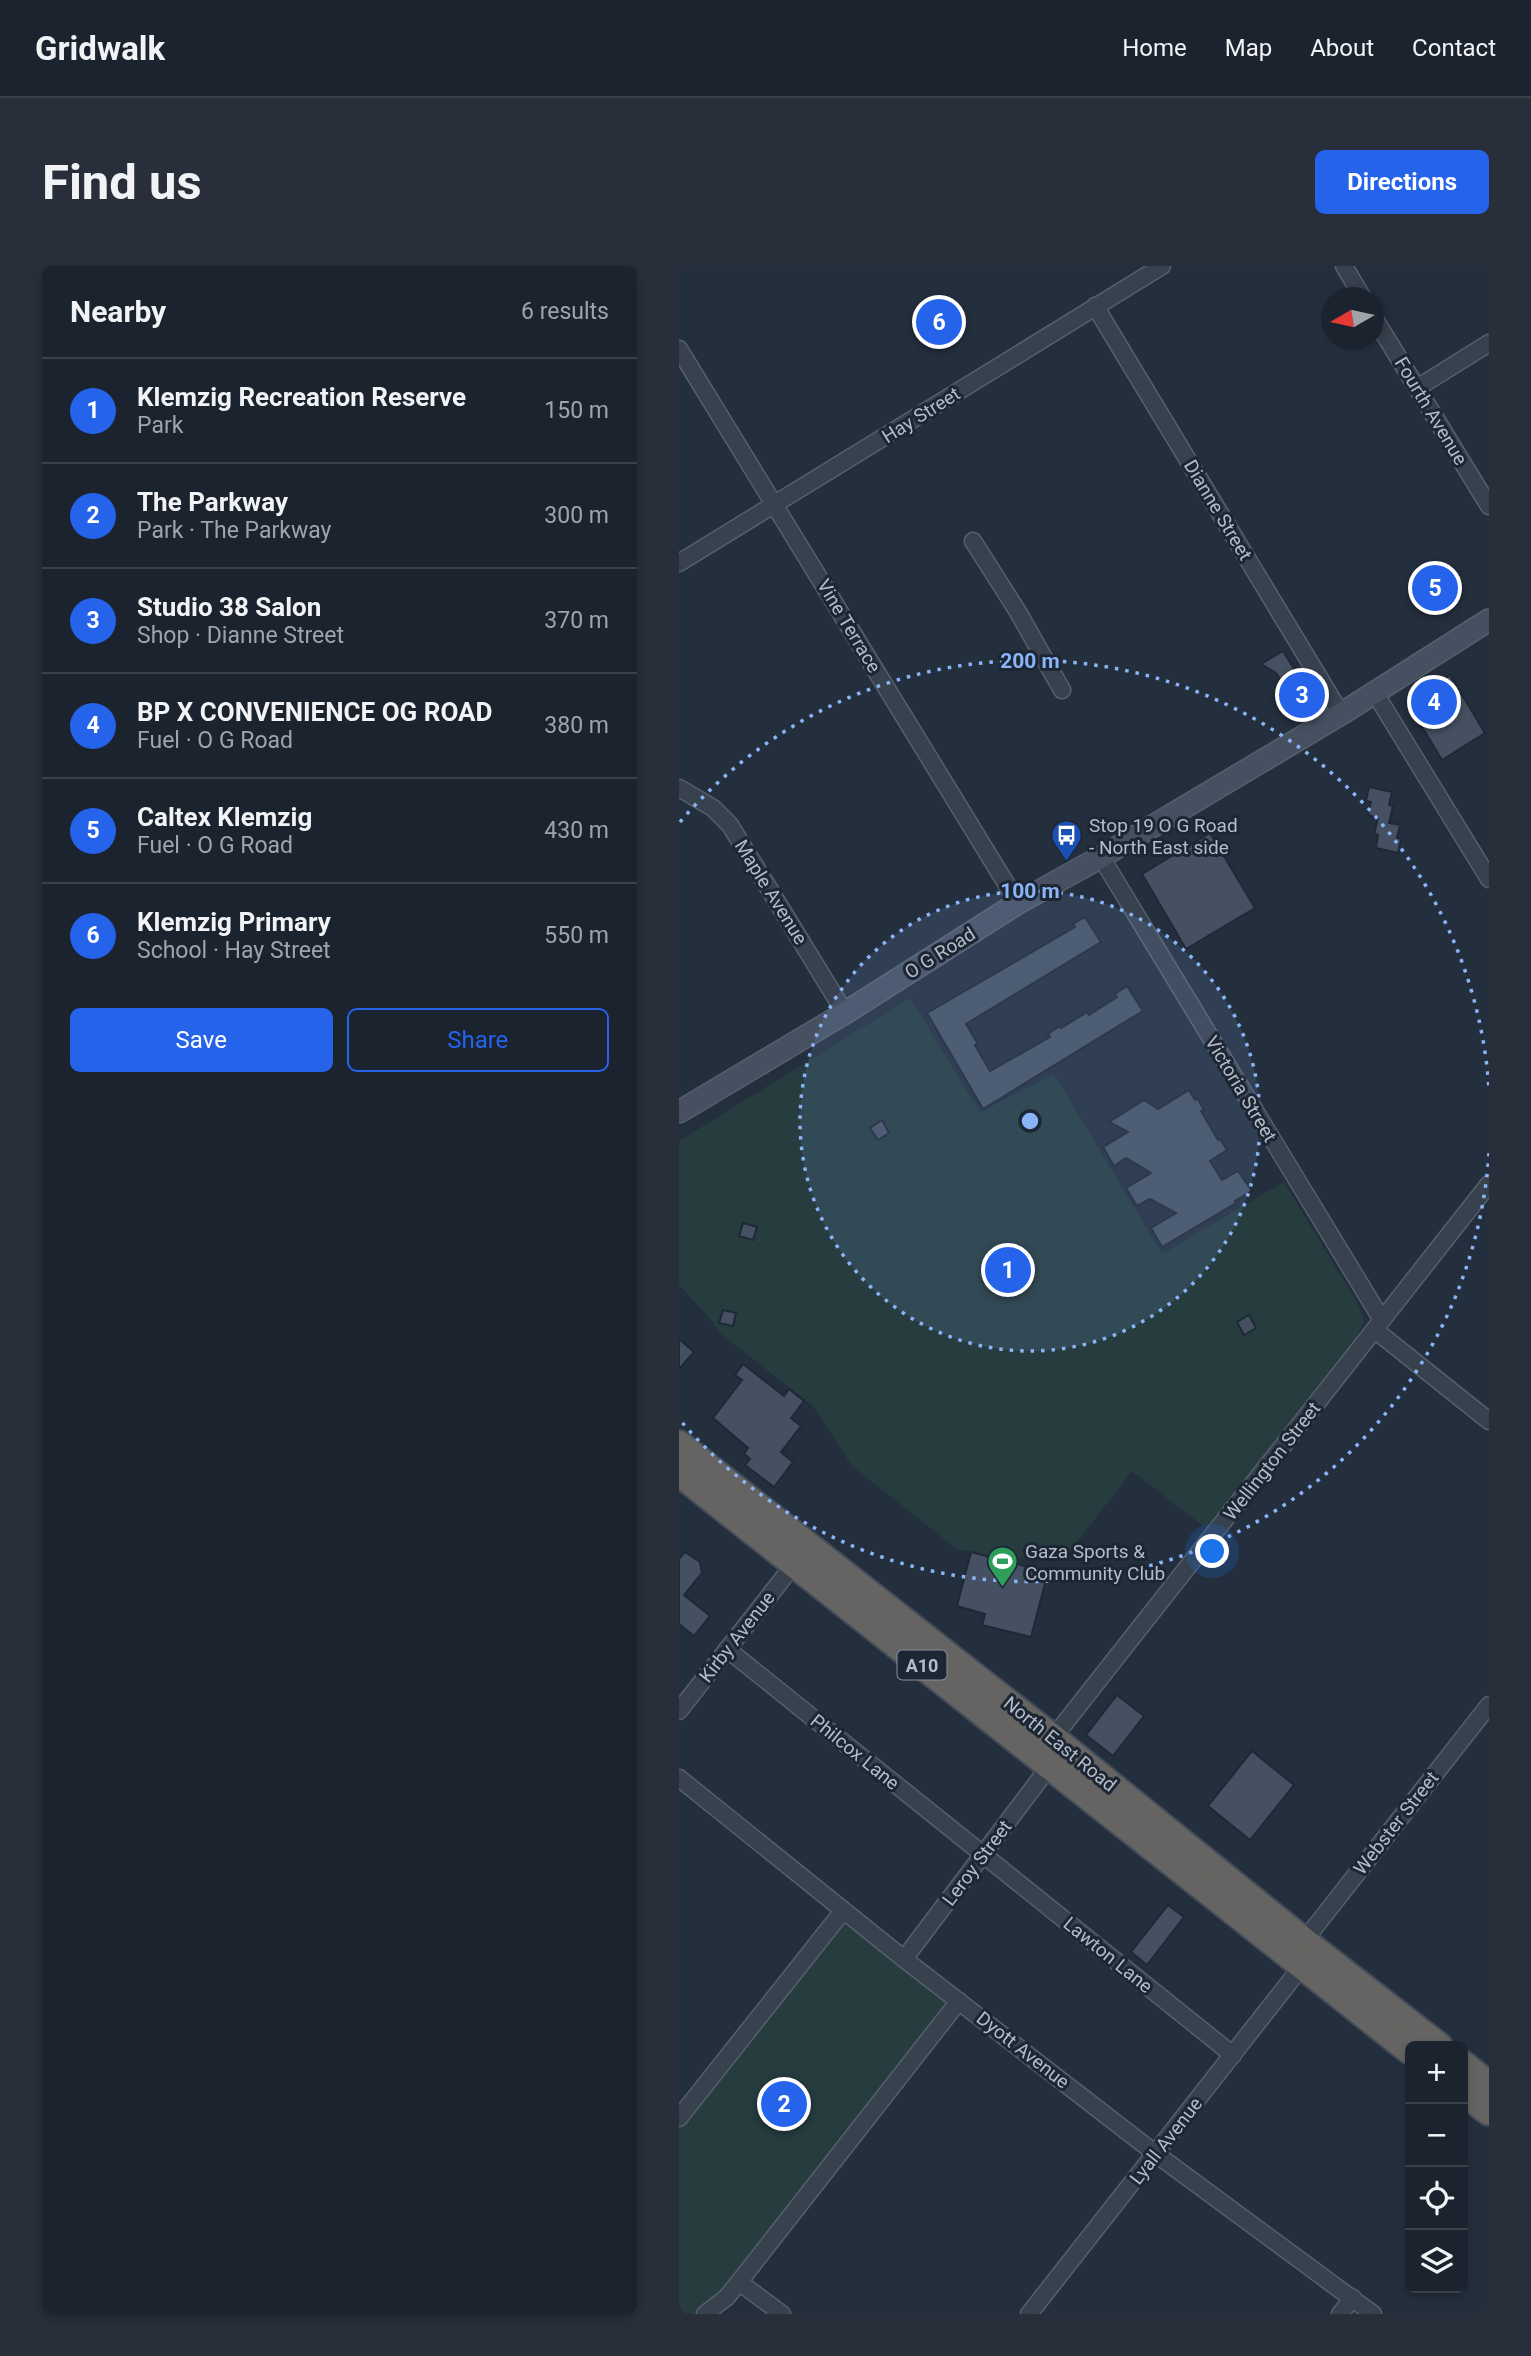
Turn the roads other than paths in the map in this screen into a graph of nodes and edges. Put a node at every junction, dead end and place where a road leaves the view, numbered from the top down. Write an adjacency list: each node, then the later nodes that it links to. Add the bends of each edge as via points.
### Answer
1 (1162, 266): 4 (street, Hay Street)
2 (1343, 266): 3 (street)
3 (1356, 287)
4 (1095, 306): 9 (street, Hay Street); 16 (street, Dianne Street)
5 (1384, 333): 8 (street, Fourth Avenue)
6 (1489, 343): 8 (street)
7 (679, 349): 9 (street, Vine Terrace)
8 (1417, 388): 10 (street, Fourth Avenue)
9 (775, 505): 12 (street, Hay Street); 20 (street, Vine Terrace)
10 (1489, 506)
11 (973, 541): 14 (street)
12 (679, 563)
13 (1489, 620): 15 (main road, O G Road)
14 (1062, 690)
15 (1375, 692): 16 (main road, O G Road); 19 (street)
16 (1341, 714): 18 (main road, O G Road)
17 (679, 788): 21 (street, Maple Avenue, via 713,808 730,825)
18 (1101, 857): 20 (main road, O G Road); 24 (street, Victoria Street)
19 (1489, 879)
20 (1018, 903): 21 (main road, O G Road)
21 (845, 1013): 22 (main road, O G Road)
22 (679, 1112)
23 (1489, 1184): 24 (street, Wellington Street)
24 (1379, 1325): 25 (street); 32 (street, Wellington Street)
25 (1489, 1421)
26 (679, 1444): 28 (highway, North East Road / A10)
27 (679, 1473): 28 (highway, North East Road / A10)
28 (802, 1554): 29 (street, Kirby Avenue); 32 (highway, North East Road / A10); 33 (highway, North East Road / A10)
29 (727, 1649): 31 (street, Kirby Avenue); 35 (street, Philcox Lane)
30 (1489, 1705): 37 (street, Webster Street)
31 (679, 1711)
32 (1053, 1738): 33 (highway); 37 (highway, North East Road / A10)
33 (1049, 1767): 35 (street, Leroy Street); 37 (highway, North East Road / A10)
34 (679, 1778): 36 (street, Dyott Avenue)
35 (983, 1855): 38 (street, Leroy Street); 42 (street, Lawton Lane)
36 (842, 1911): 38 (street, Dyott Avenue); 47 (street)
37 (1303, 1954): 40 (highway, North East Road / A10); 41 (highway, North East Road / A10); 42 (street, Lyall Avenue)
38 (904, 1959): 39 (street, Dyott Avenue)
39 (959, 2001): 48 (street, Dyott Avenue); 49 (street)
40 (1432, 2041)
41 (1405, 2046)
42 (1233, 2055): 48 (street, Lyall Avenue)
43 (1468, 2068): 44 (highway)
44 (1489, 2085)
45 (1468, 2096): 46 (highway)
46 (1489, 2112)
47 (679, 2118)
48 (1156, 2154): 50 (street, Dyott Avenue); 53 (street, Lyall Avenue)
49 (739, 2282): 51 (street); 52 (street)
50 (1353, 2298): 54 (street); 55 (street, Dyott Avenue)
51 (705, 2314)
52 (782, 2314)
53 (1029, 2314)
54 (1340, 2314)
55 (1373, 2314)

